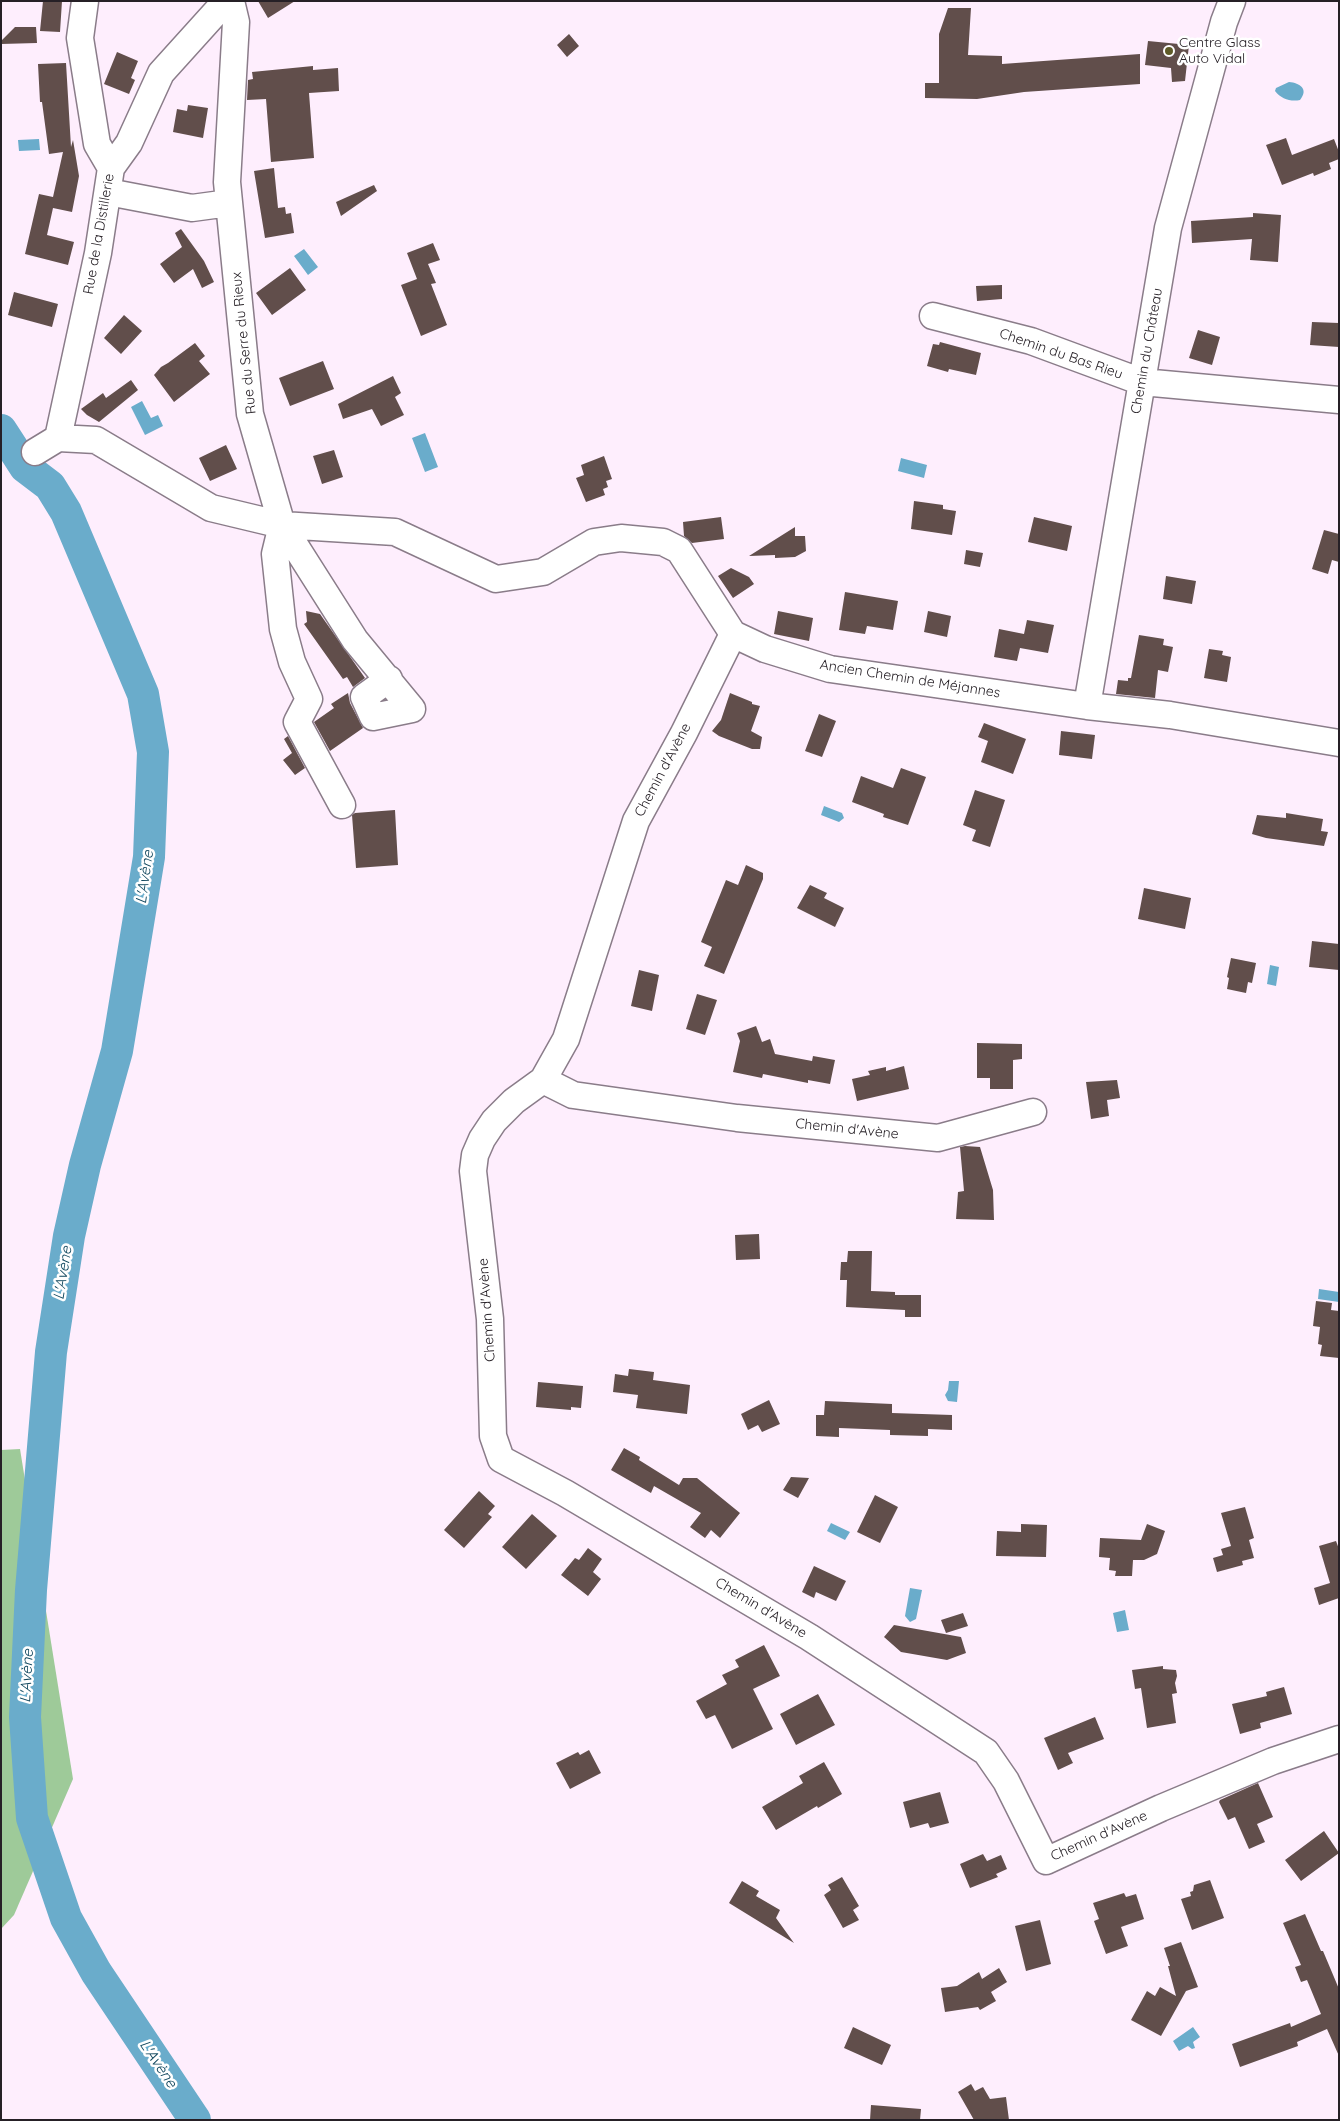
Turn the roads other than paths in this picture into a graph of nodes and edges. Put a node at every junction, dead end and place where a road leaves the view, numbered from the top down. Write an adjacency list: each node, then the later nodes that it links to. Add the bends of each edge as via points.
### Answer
1 (85, 1): 5 (street, Rue de la Distillerie, via 80,38 97,144)
2 (226, 1): 5 (street, via 160,72 130,143)
3 (231, 1): 6 (street, Rue du Serre du Rieux, via 236,22 227,182)
4 (1232, 1): 8 (street, Chemin du Château, via 1168,228)
5 (110, 180): 6 (street, via 192,208); 10 (street, Rue de la Distillerie, via 98,253)
6 (229, 203): 12 (street, Rue du Serre du Rieux, via 250,414)
7 (933, 316): 8 (street, Chemin du Bas Rieu, via 1031,341)
8 (1142, 382): 9 (street, Chemin du Bas Rieu); 15 (street, Chemin du Château)
9 (1339, 400)
10 (58, 438): 11 (street); 12 (street, via 96,440 211,508)
11 (35, 452)
12 (282, 525): 13 (street, via 395,532 496,579 543,572 594,542 622,538 663,542 679,550); 14 (street, Rue du Serre du Rieux, via 355,640); 17 (street, via 275,554 283,630 292,662 309,699 297,722)
13 (733, 634): 15 (street, Ancien Chemin de Méjannes, via 764,649 830,669); 18 (street, Chemin d'Avène, via 636,821 566,1038)
14 (389, 679)
15 (1087, 706): 16 (street, Ancien Chemin de Méjannes, via 1170,715)
16 (1339, 743)
17 (342, 805)
18 (543, 1080): 19 (street, Chemin d'Avène, via 573,1095 737,1118 938,1138); 20 (street, Chemin d'Avène, via 514,1101 494,1121 475,1155 473,1171 490,1319 493,1436 501,1458 809,1637 986,1752 1006,1781 1046,1861 1273,1761)
19 (1033, 1112)
20 (1339, 1739)

